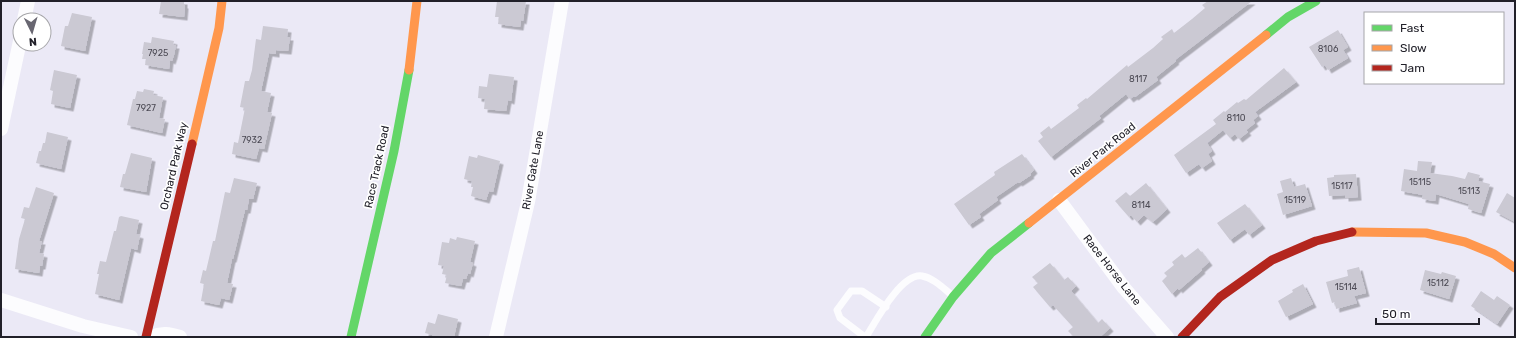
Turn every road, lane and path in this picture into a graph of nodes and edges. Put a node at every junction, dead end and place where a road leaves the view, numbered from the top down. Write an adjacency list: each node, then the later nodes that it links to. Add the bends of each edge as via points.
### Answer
1 (28, 1): 6 (street)
2 (222, 1): 15 (street, Orchard Park Way, via 219,28)
3 (417, 1): 18 (street, Race Track Road, via 410,68)
4 (562, 1): 19 (street, River Gate Lane, via 528,202)
5 (1316, 1): 9 (street, River Park Road, via 1288,17)
6 (26, 12)
7 (18, 52): 8 (street)
8 (1, 129)
9 (1059, 200): 11 (street, River Park Road, via 991,253); 22 (street, Race Horse Lane, via 1124,288)
10 (1515, 268): 23 (street, via 1494,254 1465,242 1426,233 1355,231 1316,241 1272,260 1220,296)
11 (953, 297): 13 (lane, via 932,280 922,276 914,277 896,291); 21 (street, River Park Road)
12 (1, 300): 14 (street, via 83,326)
13 (886, 307): 20 (lane); 20 (lane, via 862,291 851,291 837,310 840,318)
14 (131, 337)
15 (146, 337)
16 (151, 337): 17 (street, via 165,333)
17 (180, 337)
18 (351, 337)
19 (496, 337)
20 (866, 337)
21 (925, 337)
22 (1167, 337)
23 (1182, 337)

